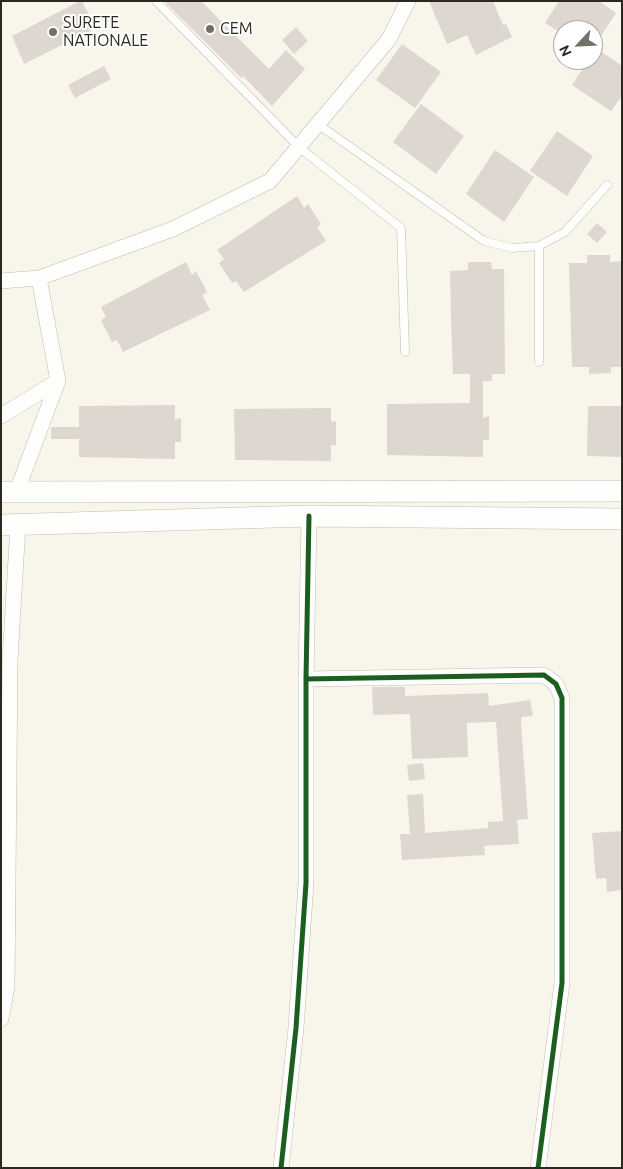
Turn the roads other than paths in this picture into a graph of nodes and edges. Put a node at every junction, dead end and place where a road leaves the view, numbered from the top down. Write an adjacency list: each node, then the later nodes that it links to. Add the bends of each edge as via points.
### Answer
1 (156, 1): 4 (lane)
2 (408, 1): 3 (street, via 389,39)
3 (319, 125): 4 (street); 6 (lane, via 484,241 512,248)
4 (300, 148): 7 (street, via 270,181 173,229); 9 (lane, via 401,228)
5 (608, 185): 6 (lane, via 565,232)
6 (539, 246): 10 (lane)
7 (39, 278): 8 (street); 11 (street)
8 (1, 281)
9 (405, 352)
10 (539, 362)
11 (58, 381): 12 (street); 14 (street)
12 (1, 416)
13 (622, 491): 14 (main road)
14 (9, 492)
15 (309, 516): 16 (main road); 17 (main road); 18 (street)
16 (622, 519)
17 (10, 525): 19 (street, via 7,986)
18 (306, 679): 20 (street, via 306,883 296,1028); 21 (street, via 544,675 556,684 562,698 562,982)
19 (1, 1018)
20 (281, 1168)
21 (538, 1168)

